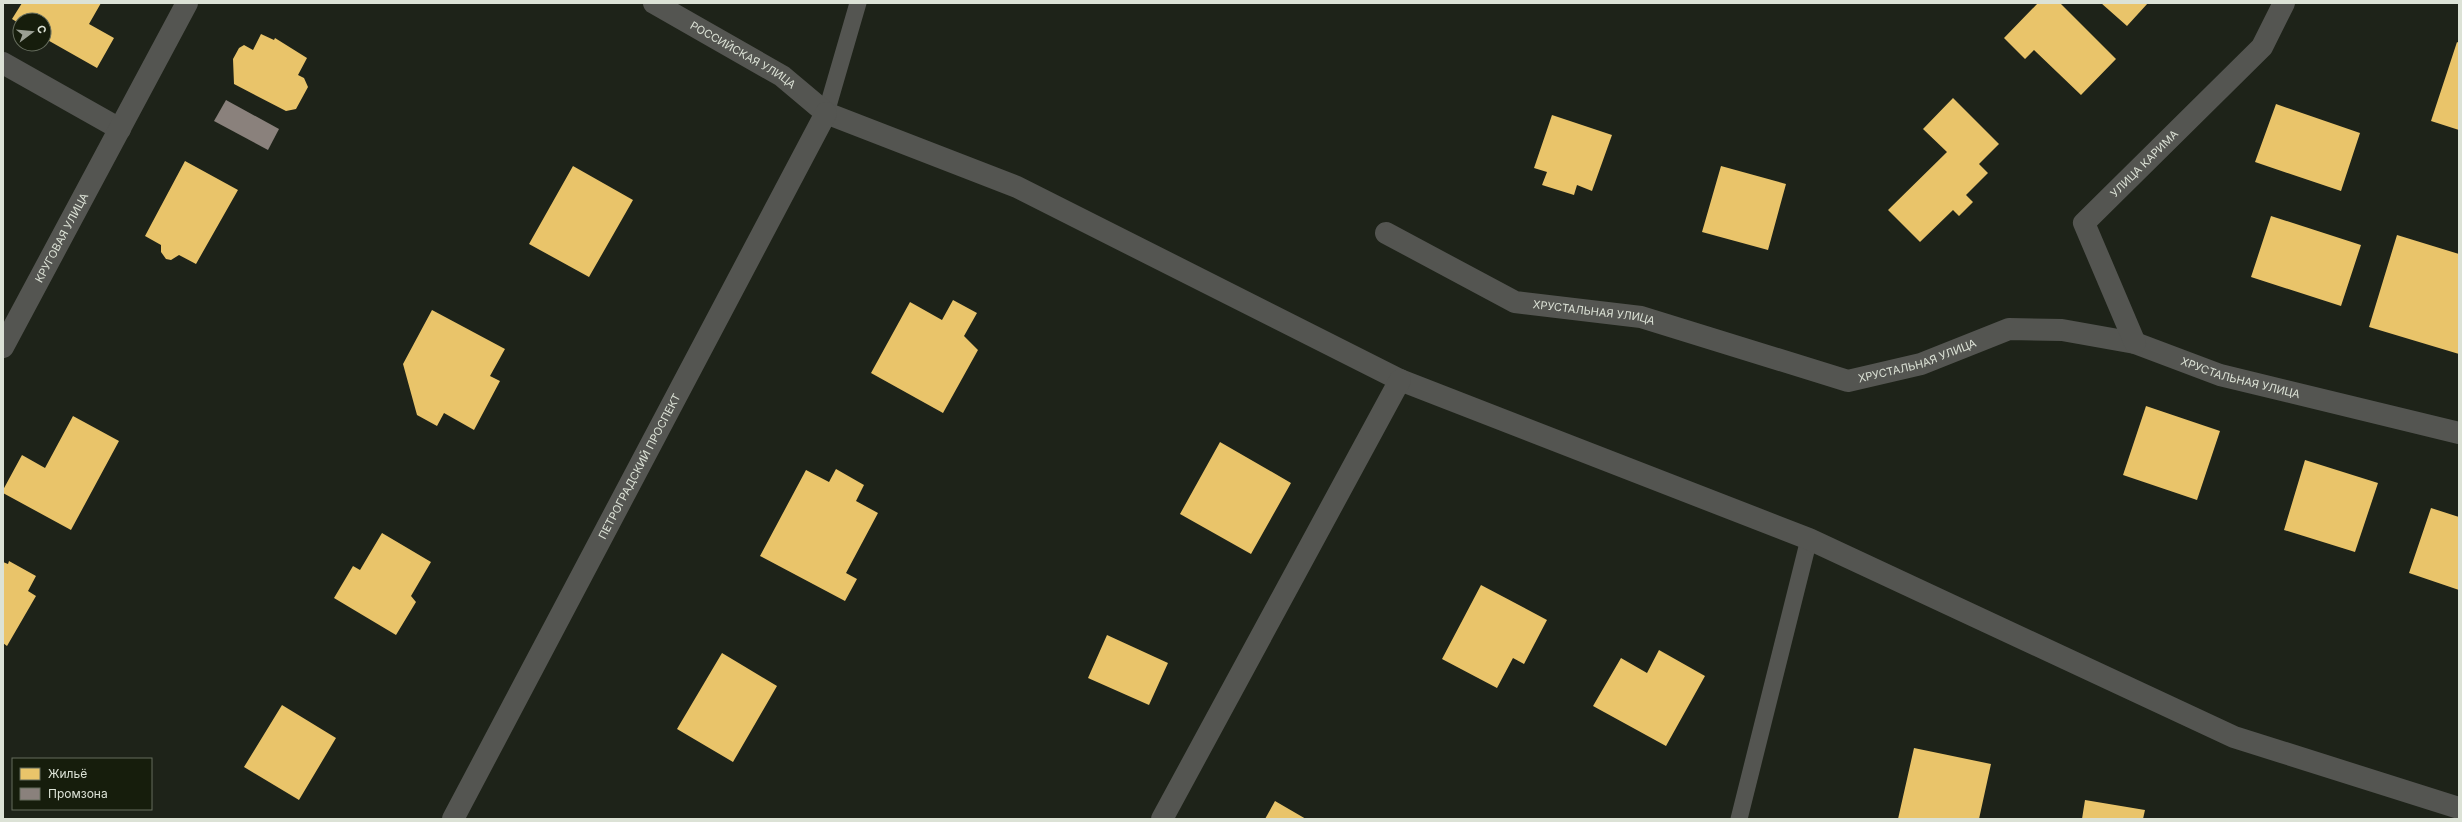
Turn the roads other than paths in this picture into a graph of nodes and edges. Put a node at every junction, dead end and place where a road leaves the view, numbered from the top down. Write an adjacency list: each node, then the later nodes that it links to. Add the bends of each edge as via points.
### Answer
1 (187, 3): 7 (street, КРУГОВАЯ УЛИЦА)
2 (654, 3): 6 (street, РОССИЙСКАЯ УЛИЦА, via 782,76)
3 (858, 3): 6 (lane)
4 (2284, 3): 9 (street, УЛИЦА КАРИМА, via 2262,47 2084,223)
5 (3, 63): 7 (street)
6 (826, 113): 11 (street, РОССИЙСКАЯ УЛИЦА, via 1017,187); 15 (street, ПЕТРОГРАДСКИЙ ПРОСПЕКТ)
7 (120, 129): 10 (street, КРУГОВАЯ УЛИЦА)
8 (1386, 232): 9 (street, ХРУСТАЛЬНАЯ УЛИЦА, via 1515,302 1641,317 1848,381 1921,364 2009,329 2062,330)
9 (2135, 343): 12 (street, ХРУСТАЛЬНАЯ УЛИЦА, via 2220,375)
10 (3, 347)
11 (1400, 380): 13 (street, РОССИЙСКАЯ УЛИЦА); 16 (street)
12 (2459, 432)
13 (1809, 540): 14 (street, РОССИЙСКАЯ УЛИЦА, via 2234,737); 17 (lane)
14 (2459, 808)
15 (453, 819)
16 (1162, 819)
17 (1739, 819)

